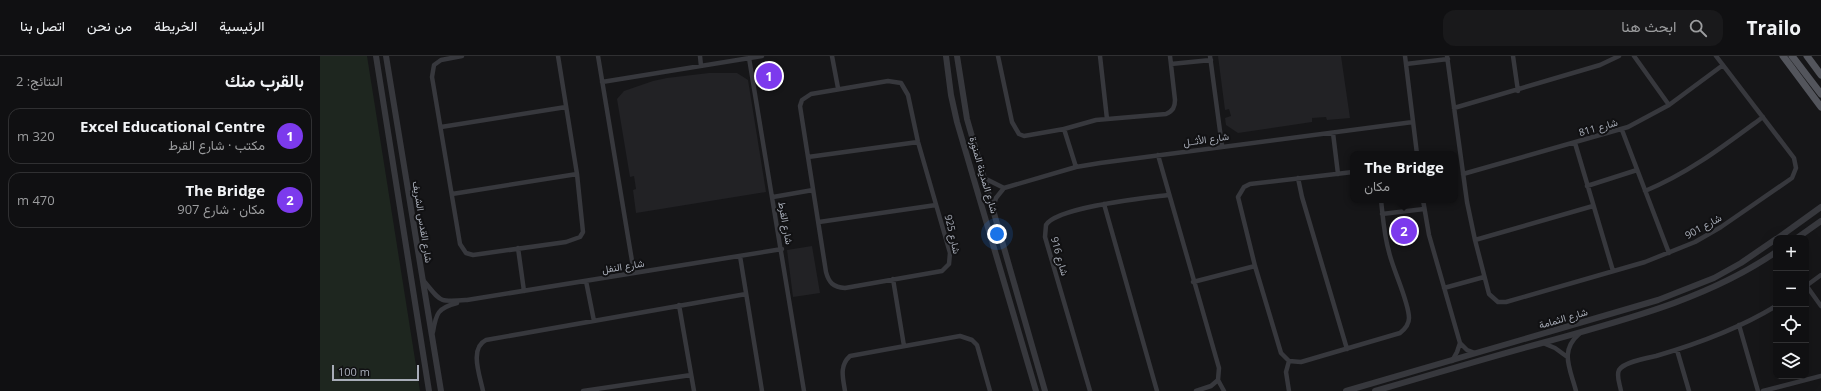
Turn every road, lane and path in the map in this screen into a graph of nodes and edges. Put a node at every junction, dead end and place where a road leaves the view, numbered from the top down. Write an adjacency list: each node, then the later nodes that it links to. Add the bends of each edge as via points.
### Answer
1 (376, 56): 121 (street, شارع القدس الشريف)
2 (386, 56): 91 (street, شارع القدس الشريف)
3 (462, 56): 41 (street, via 442,60 434,65 432,71)
4 (558, 56): 35 (street)
5 (598, 56): 30 (street)
6 (700, 56): 28 (street)
7 (762, 56): 23 (street)
8 (832, 56): 31 (street)
9 (946, 56): 130 (street, شارع المدينة المنورة, via 951,95 958,122)
10 (957, 56): 57 (street, شارع المدينة المنورة, via 967,119)
11 (998, 56): 42 (street, via 1012,122 1018,134 1030,136)
12 (1100, 56): 39 (street)
13 (1170, 56): 25 (street)
14 (1405, 56): 26 (street)
15 (1514, 56): 32 (street)
16 (1619, 56): 32 (street, via 1600,65)
17 (1634, 56): 34 (street)
18 (1716, 56): 27 (street, شارع 901)
19 (1783, 56): 36 (main road)
20 (1792, 56): 33 (main road)
21 (1807, 56): 29 (main road)
22 (1448, 57): 26 (street, شارع 901); 37 (street, شارع 901)
23 (749, 58): 28 (street); 65 (street, شارع القرط)
24 (1210, 58): 25 (street); 47 (street)
25 (1171, 64): 39 (street, via 1175,105 1170,112)
26 (1406, 64): 40 (street)
27 (1723, 65): 34 (street, شارع 811); 38 (street, شارع 901)
28 (701, 66): 30 (street)
29 (1821, 75)
30 (602, 82): 88 (street)
31 (838, 88): 45 (street, شارع 925, via 888,81 901,83 908,95); 50 (street, شارع 925, via 812,94 802,100 800,113)
32 (1518, 91): 37 (street)
33 (1821, 94)
34 (1669, 105): 43 (street, شارع 811)
35 (566, 107): 41 (street); 54 (street)
36 (1821, 107)
37 (1454, 108): 56 (street, شارع 901)
38 (1763, 117): 62 (street, via 1697,164 1670,181); 83 (street, شارع 901, via 1794,158 1795,173 1792,178 1721,227)
39 (1107, 118): 42 (street)
40 (1413, 122): 44 (street, شارع الأثــل); 48 (street)
41 (441, 127): 63 (street)
42 (1064, 129): 51 (street)
43 (1622, 130): 46 (street, شارع 811); 52 (street)
44 (1333, 133): 47 (street, شارع الأثــل); 55 (street)
45 (918, 142): 50 (street); 68 (street, شارع 925)
46 (1575, 143): 56 (street, شارع 811); 59 (street)
47 (1222, 146): 49 (street, شارع الأثــل)
48 (1417, 151)
49 (1158, 155): 51 (street, شارع الأثــل); 64 (street)
50 (808, 157): 61 (street, شارع 925)
51 (1076, 167): 60 (street, شارع الأثــل)
52 (1638, 170): 59 (street); 62 (street)
53 (1350, 172): 55 (street)
54 (577, 174): 63 (street); 81 (street, via 583,225 580,237 566,242)
55 (1338, 174): 58 (street)
56 (1463, 174): 79 (street, شارع 901)
57 (984, 178): 60 (street); 72 (street, شارع المدينة المنورة)
58 (1298, 178): 86 (street, via 1250,184 1240,191 1238,203); 111 (street)
59 (1587, 186): 70 (street)
60 (1004, 188): 72 (street, via 996,198)
61 (813, 190): 65 (street); 76 (street, شارع 925)
62 (1646, 191): 83 (street)
63 (452, 194): 81 (street, via 460,244 466,253 473,255)
64 (1168, 195): 69 (street, شارع 916); 94 (street)
65 (773, 197): 82 (street, شارع القرط)
66 (1381, 203): 74 (street)
67 (1423, 203): 73 (street)
68 (936, 204): 76 (street); 92 (street, شارع 925, via 950,253 949,264 942,271)
69 (1104, 204): 132 (street, شارع 916, via 1054,217 1046,225 1045,231); 133 (street)
70 (1593, 206): 79 (street); 87 (street)
71 (1821, 207): 77 (street, شارع الثمامة)
72 (993, 209): 131 (street, شارع المدينة المنورة)
73 (1424, 209): 74 (street); 96 (street)
74 (1382, 214): 111 (street, via 1389,252 1408,310 1408,324 1400,333)
75 (1821, 221): 78 (street)
76 (819, 222): 92 (street, شارع 925, via 826,272 832,285 844,288)
77 (1782, 235)
78 (1801, 235)
79 (1475, 240): 90 (street, شارع 901)
80 (1773, 242): 113 (street, شارع الثمامة, via 1741,263 1680,293)
81 (518, 248): 98 (street)
82 (782, 249): 85 (street, شارع النفل); 127 (street, شارع القرط)
83 (1669, 253): 87 (street, شارع 901)
84 (1773, 254): 106 (street, شارع الثمامة, via 1746,271 1683,300)
85 (740, 256): 88 (street, شارع النفل); 99 (street)
86 (1255, 266): 94 (street); 115 (street, via 1281,353)
87 (1613, 271): 90 (street, شارع 901, via 1506,302 1494,299)
88 (634, 273): 93 (street, شارع النفل)
89 (1821, 275): 95 (street)
90 (1484, 277): 96 (street)
91 (422, 279): 100 (street, شارع النفل, via 438,298 447,301); 107 (street, شارع القدس الشريف)
92 (893, 279): 110 (street)
93 (586, 281): 98 (street, شارع النفل); 104 (street)
94 (1193, 282): 119 (street, via 1219,368)
95 (1809, 284)
96 (1444, 288): 108 (street)
97 (1809, 290): 102 (street)
98 (524, 291): 100 (street, شارع النفل)
99 (746, 294): 101 (street); 126 (street)
100 (467, 300): 107 (street, شارع النفل, via 448,305 438,313)
101 (679, 305): 104 (street); 117 (street)
102 (1821, 306)
103 (1774, 307): 105 (street)
104 (594, 321): 123 (street, via 481,342 476,352)
105 (1739, 325): 112 (street); 143 (street)
106 (1582, 332): 109 (street, شارع الثمامة); 114 (street, via 1572,342)
107 (432, 338): 122 (street, شارع القدس الشريف)
108 (1460, 343): 113 (street); 116 (street)
109 (1541, 343): 114 (street, via 1555,348); 139 (street, شارع الثمامة)
110 (904, 346): 128 (street, via 850,356 842,367); 129 (street, via 960,336 972,340 980,352)
111 (1347, 349): 115 (street, via 1301,362)
112 (1677, 350): 141 (street, via 1627,364 1619,370 1618,381); 142 (street)
113 (1476, 354): 116 (street, شارع الثمامة)
114 (1566, 356): 140 (street)
115 (1289, 361): 136 (street, via 1286,372)
116 (1452, 361): 120 (street, شارع الثمامة)
117 (691, 375): 124 (street); 125 (street)
118 (1821, 376): 144 (street)
119 (1218, 380): 134 (street, via 1211,386); 135 (street)
120 (1366, 385): 137 (street, شارع الثمامة); 138 (street)
121 (429, 391)
122 (441, 391)
123 (483, 391)
124 (583, 391)
125 (694, 391)
126 (762, 391)
127 (804, 391)
128 (845, 391)
129 (990, 391)
130 (1036, 391)
131 (1045, 391)
132 (1090, 391)
133 (1157, 391)
134 (1196, 391)
135 (1224, 391)
136 (1289, 391)
137 (1346, 391)
138 (1358, 391)
139 (1375, 391)
140 (1576, 391)
141 (1621, 391)
142 (1689, 391)
143 (1758, 391)
144 (1763, 391)

